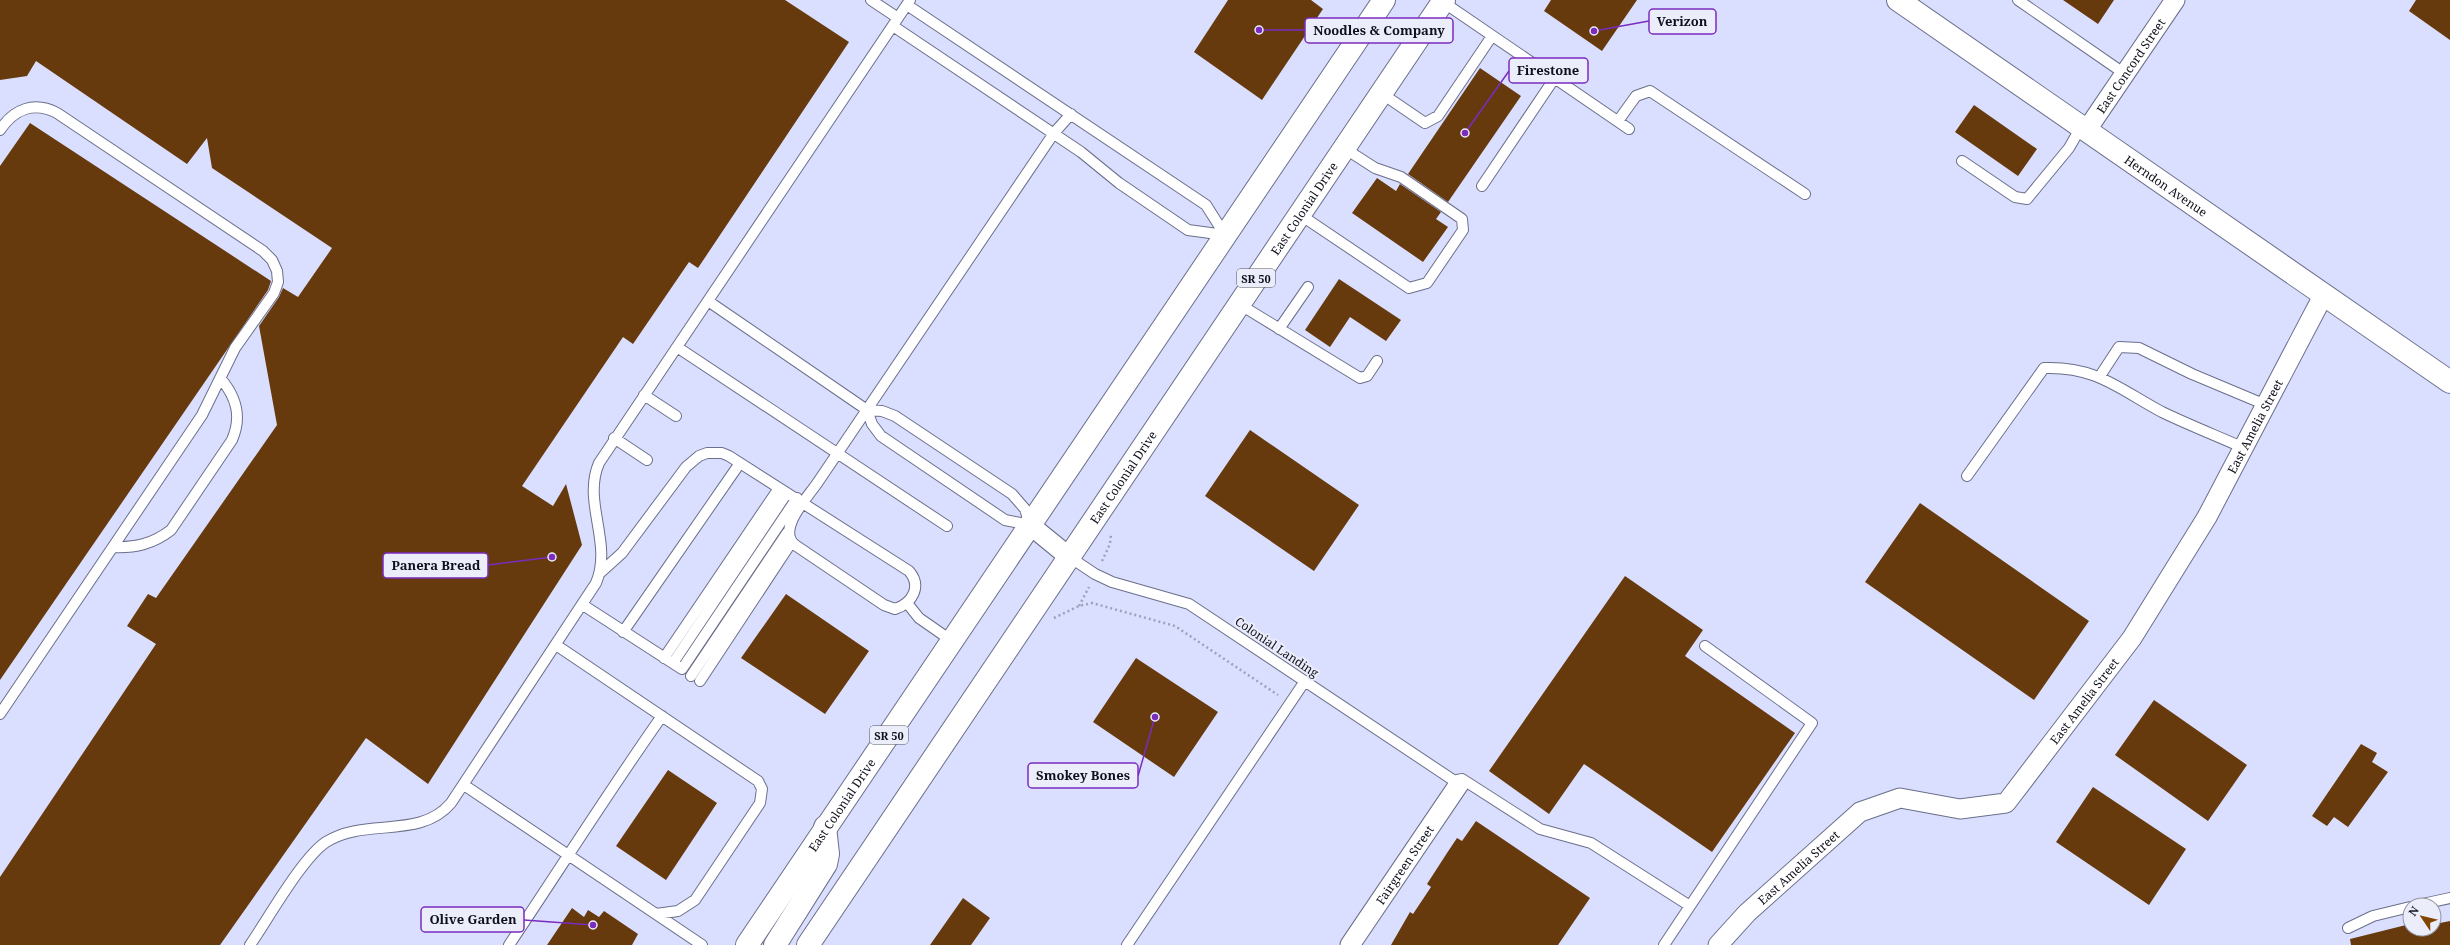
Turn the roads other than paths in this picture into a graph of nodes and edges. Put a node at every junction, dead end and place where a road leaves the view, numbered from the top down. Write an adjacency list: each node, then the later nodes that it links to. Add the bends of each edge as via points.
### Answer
1 (871, 0): 8 (lane)
2 (1384, 0): 24 (main road, East Colonial Drive / SR 50)
3 (1898, 0): 16 (main road, Herndon Avenue)
4 (2018, 0): 10 (lane)
5 (2175, 0): 10 (street, East Concord Street)
6 (1444, 1): 9 (lane); 12 (main road, East Colonial Drive / SR 50)
7 (909, 2): 8 (lane); 13 (lane)
8 (896, 22): 18 (lane); 27 (lane)
9 (1492, 36): 11 (lane); 12 (lane, via 1438,116 1424,123)
10 (2125, 74): 16 (street, East Concord Street)
11 (1554, 79): 14 (lane); 21 (lane)
12 (1381, 93): 19 (main road, East Colonial Drive / SR 50)
13 (1071, 114): 18 (lane); 24 (lane, via 1206,205)
14 (1618, 122): 15 (lane); 22 (lane, via 1636,96 1650,91)
15 (1628, 129)
16 (2084, 129): 20 (lane, via 2027,199 2015,197); 26 (main road, Herndon Avenue)
17 (0, 130): 34 (lane, via 8,119 21,110 36,106 51,110 268,255 277,271 277,288 235,348)
18 (1054, 133): 24 (lane, via 1119,183 1188,230); 38 (lane)
19 (1344, 148): 23 (main road, East Colonial Drive / SR 50); 23 (lane, via 1375,168 1401,177 1462,219 1463,230 1426,283 1409,288)
20 (1962, 161)
21 (1482, 186)
22 (1805, 194)
23 (1300, 214): 28 (main road, East Colonial Drive / SR 50)
24 (1225, 235): 48 (main road, East Colonial Drive / SR 50)
25 (1308, 287): 29 (lane)
26 (2323, 296): 33 (main road, Herndon Avenue); 37 (street, East Amelia Street)
27 (708, 301): 30 (lane); 38 (lane)
28 (1239, 304): 29 (lane); 52 (main road, East Colonial Drive / SR 50)
29 (1279, 329): 31 (lane, via 1360,378 1367,376)
30 (677, 346): 36 (lane); 42 (lane)
31 (1377, 362)
32 (2100, 376): 37 (lane, via 2119,347 2139,348 2192,374); 41 (lane, via 2163,412); 45 (lane, via 2065,367 2044,368)
33 (2441, 377): 35 (main road, Herndon Avenue)
34 (221, 379): 51 (lane, via 202,415); 51 (lane, via 234,397 237,409 237,429 232,440 170,530 162,537 140,546)
35 (2450, 388)
36 (644, 395): 39 (lane); 40 (lane)
37 (2266, 405): 41 (street, East Amelia Street)
38 (867, 410): 42 (lane); 48 (lane, via 872,424 881,436 1005,520); 48 (lane, via 882,410 896,416 1012,494 1025,509)
39 (676, 416)
40 (614, 438): 43 (lane); 53 (lane, via 599,462 593,481 603,551)
41 (2244, 448): 82 (street, East Amelia Street, via 2207,517 2132,638 2006,803 1960,808 1900,798 1860,812 1747,913)
42 (838, 453): 47 (lane); 49 (lane)
43 (647, 460)
44 (740, 463): 46 (lane); 53 (lane, via 715,452 699,456 692,461 622,553); 56 (lane)
45 (1967, 476)
46 (783, 491): 47 (lane); 60 (lane)
47 (801, 501): 50 (lane, via 790,523); 54 (lane, via 909,571 916,584 915,591); 60 (lane, via 682,669)
48 (1030, 525): 52 (street); 57 (main road, East Colonial Drive / SR 50)
49 (947, 526)
50 (789, 538): 54 (lane, via 884,605 896,609); 61 (lane)
51 (113, 547): 63 (lane)
52 (1068, 556): 62 (lane, Colonial Landing, via 1112,582 1190,604); 78 (main road, East Colonial Drive / SR 50)
53 (601, 572): 55 (lane)
54 (907, 603): 57 (lane, via 919,618)
55 (583, 605): 56 (lane); 58 (lane)
56 (622, 632): 60 (lane)
57 (952, 641): 67 (main road, East Colonial Drive / SR 50)
58 (556, 645): 64 (lane); 66 (lane)
59 (1705, 646): 69 (lane, via 1812,723)
60 (669, 661)
61 (696, 678)
62 (1305, 681): 65 (lane, Colonial Landing); 79 (lane)
63 (0, 713)
64 (662, 716): 68 (lane); 71 (lane, via 758,781 763,794 760,803 694,900 678,911)
65 (1460, 782): 69 (lane, Colonial Landing, via 1540,829 1591,843); 80 (street, Fairgreen Street)
66 (464, 784): 68 (lane); 73 (lane, via 451,803 435,818 419,823 358,830 326,842 310,856)
67 (825, 827): 76 (main road, East Colonial Drive / SR 50); 77 (main road, via 828,854 826,864)
68 (567, 855): 71 (lane); 74 (lane)
69 (1690, 906): 81 (lane)
70 (2402, 909): 72 (lane, via 2373,916)
71 (656, 914): 75 (lane)
72 (2348, 928)
73 (250, 945)
74 (509, 945)
75 (702, 945)
76 (747, 945)
77 (775, 945)
78 (808, 945)
79 (1127, 945)
80 (1350, 945)
81 (1664, 945)
82 (1718, 945)

